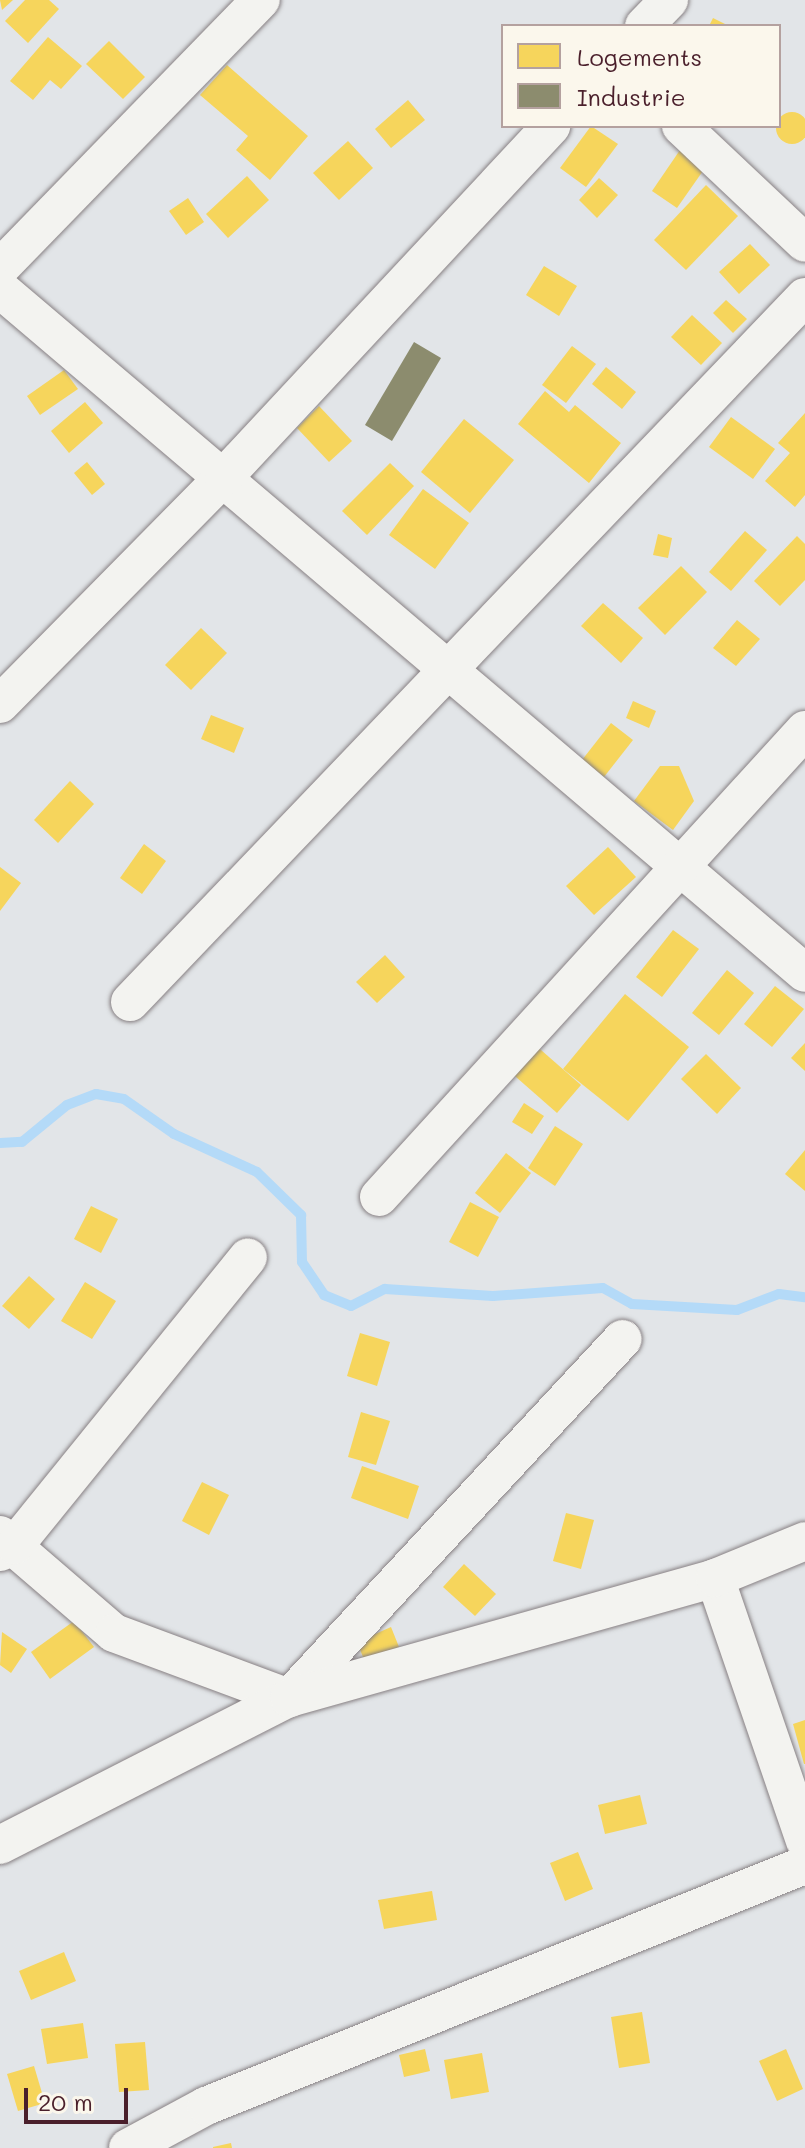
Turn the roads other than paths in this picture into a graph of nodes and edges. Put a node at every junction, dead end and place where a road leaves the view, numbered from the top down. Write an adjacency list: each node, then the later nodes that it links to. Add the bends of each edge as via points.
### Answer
1 (261, 0): 7 (street)
2 (669, 0): 3 (street)
3 (646, 24)
4 (549, 128): 10 (street)
5 (683, 128): 6 (street)
6 (805, 243)
7 (0, 268)
8 (0, 289): 10 (street)
9 (805, 297): 11 (street)
10 (224, 477): 11 (street); 12 (street)
11 (445, 672): 14 (street); 16 (street)
12 (0, 704)
13 (805, 730): 14 (street)
14 (674, 868): 15 (street); 17 (street)
15 (805, 973)
16 (130, 1002)
17 (379, 1197)
18 (248, 1257): 21 (street)
19 (623, 1339): 23 (street)
20 (805, 1541): 22 (street)
21 (5, 1544): 23 (street, via 114,1633)
22 (715, 1578): 23 (street); 24 (street)
23 (289, 1698): 25 (street)
24 (805, 1841)
25 (0, 1845)
26 (805, 1865): 27 (street, via 206,2106)
27 (128, 2148)

